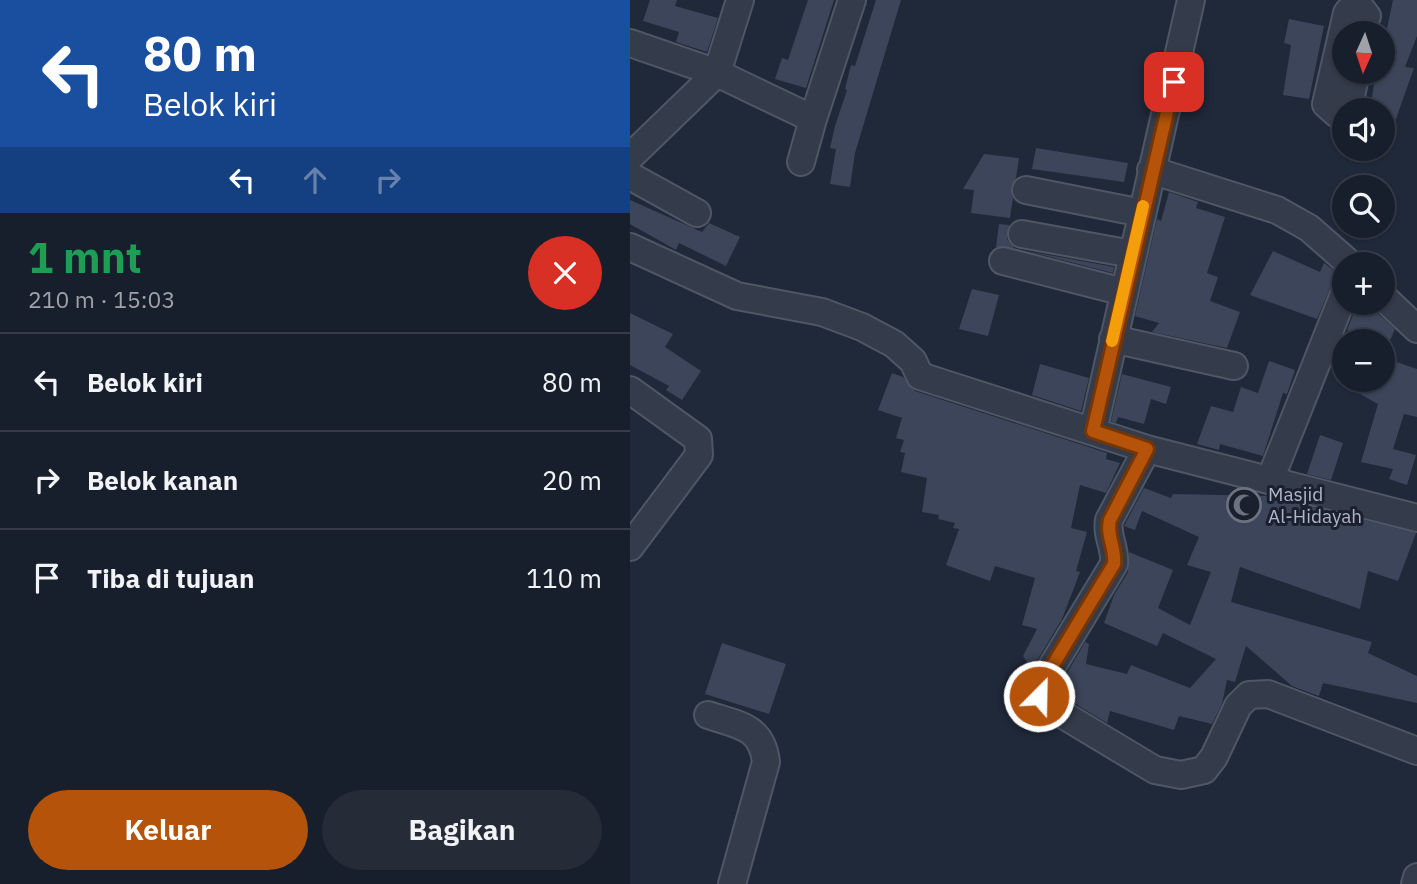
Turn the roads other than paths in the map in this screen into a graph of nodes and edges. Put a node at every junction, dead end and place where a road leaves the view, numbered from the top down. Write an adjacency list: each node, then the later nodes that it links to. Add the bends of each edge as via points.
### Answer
1 (740, 0): 6 (street)
2 (852, 0): 8 (street)
3 (1191, 0): 11 (street)
4 (1367, 17): 7 (street, via 1359,6 1347,13 1326,104)
5 (630, 43): 6 (street)
6 (717, 73): 8 (street); 9 (street)
7 (1332, 109)
8 (813, 119): 10 (street)
9 (645, 135)
10 (801, 162)
11 (1152, 170): 15 (street); 18 (street, via 1277,210 1309,228)
12 (630, 176): 14 (street)
13 (1027, 190): 15 (street)
14 (697, 213)
15 (1142, 213): 19 (street)
16 (1022, 234): 19 (street)
17 (630, 247): 28 (street, via 753,301 822,312 862,327 894,344 913,361 920,376)
18 (1336, 252)
19 (1132, 254): 21 (street)
20 (1003, 261): 21 (street)
21 (1124, 292): 25 (street)
22 (1395, 308): 24 (street)
23 (1336, 315): 30 (street)
24 (1417, 329)
25 (1113, 339): 26 (street); 28 (street)
26 (1234, 366)
27 (630, 390): 32 (street, via 700,445 699,455)
28 (1093, 431): 29 (street)
29 (1147, 449): 30 (street); 34 (street, via 1107,530 1114,564 1039,688 1045,704 1155,770 1181,775 1204,770 1238,706 1249,695 1268,694)
30 (1270, 480): 31 (street)
31 (1417, 518)
32 (630, 547)
33 (709, 715): 36 (street, via 751,730 764,745 766,762)
34 (1417, 751)
35 (1417, 877): 37 (street)
36 (732, 884)
37 (1415, 884)

